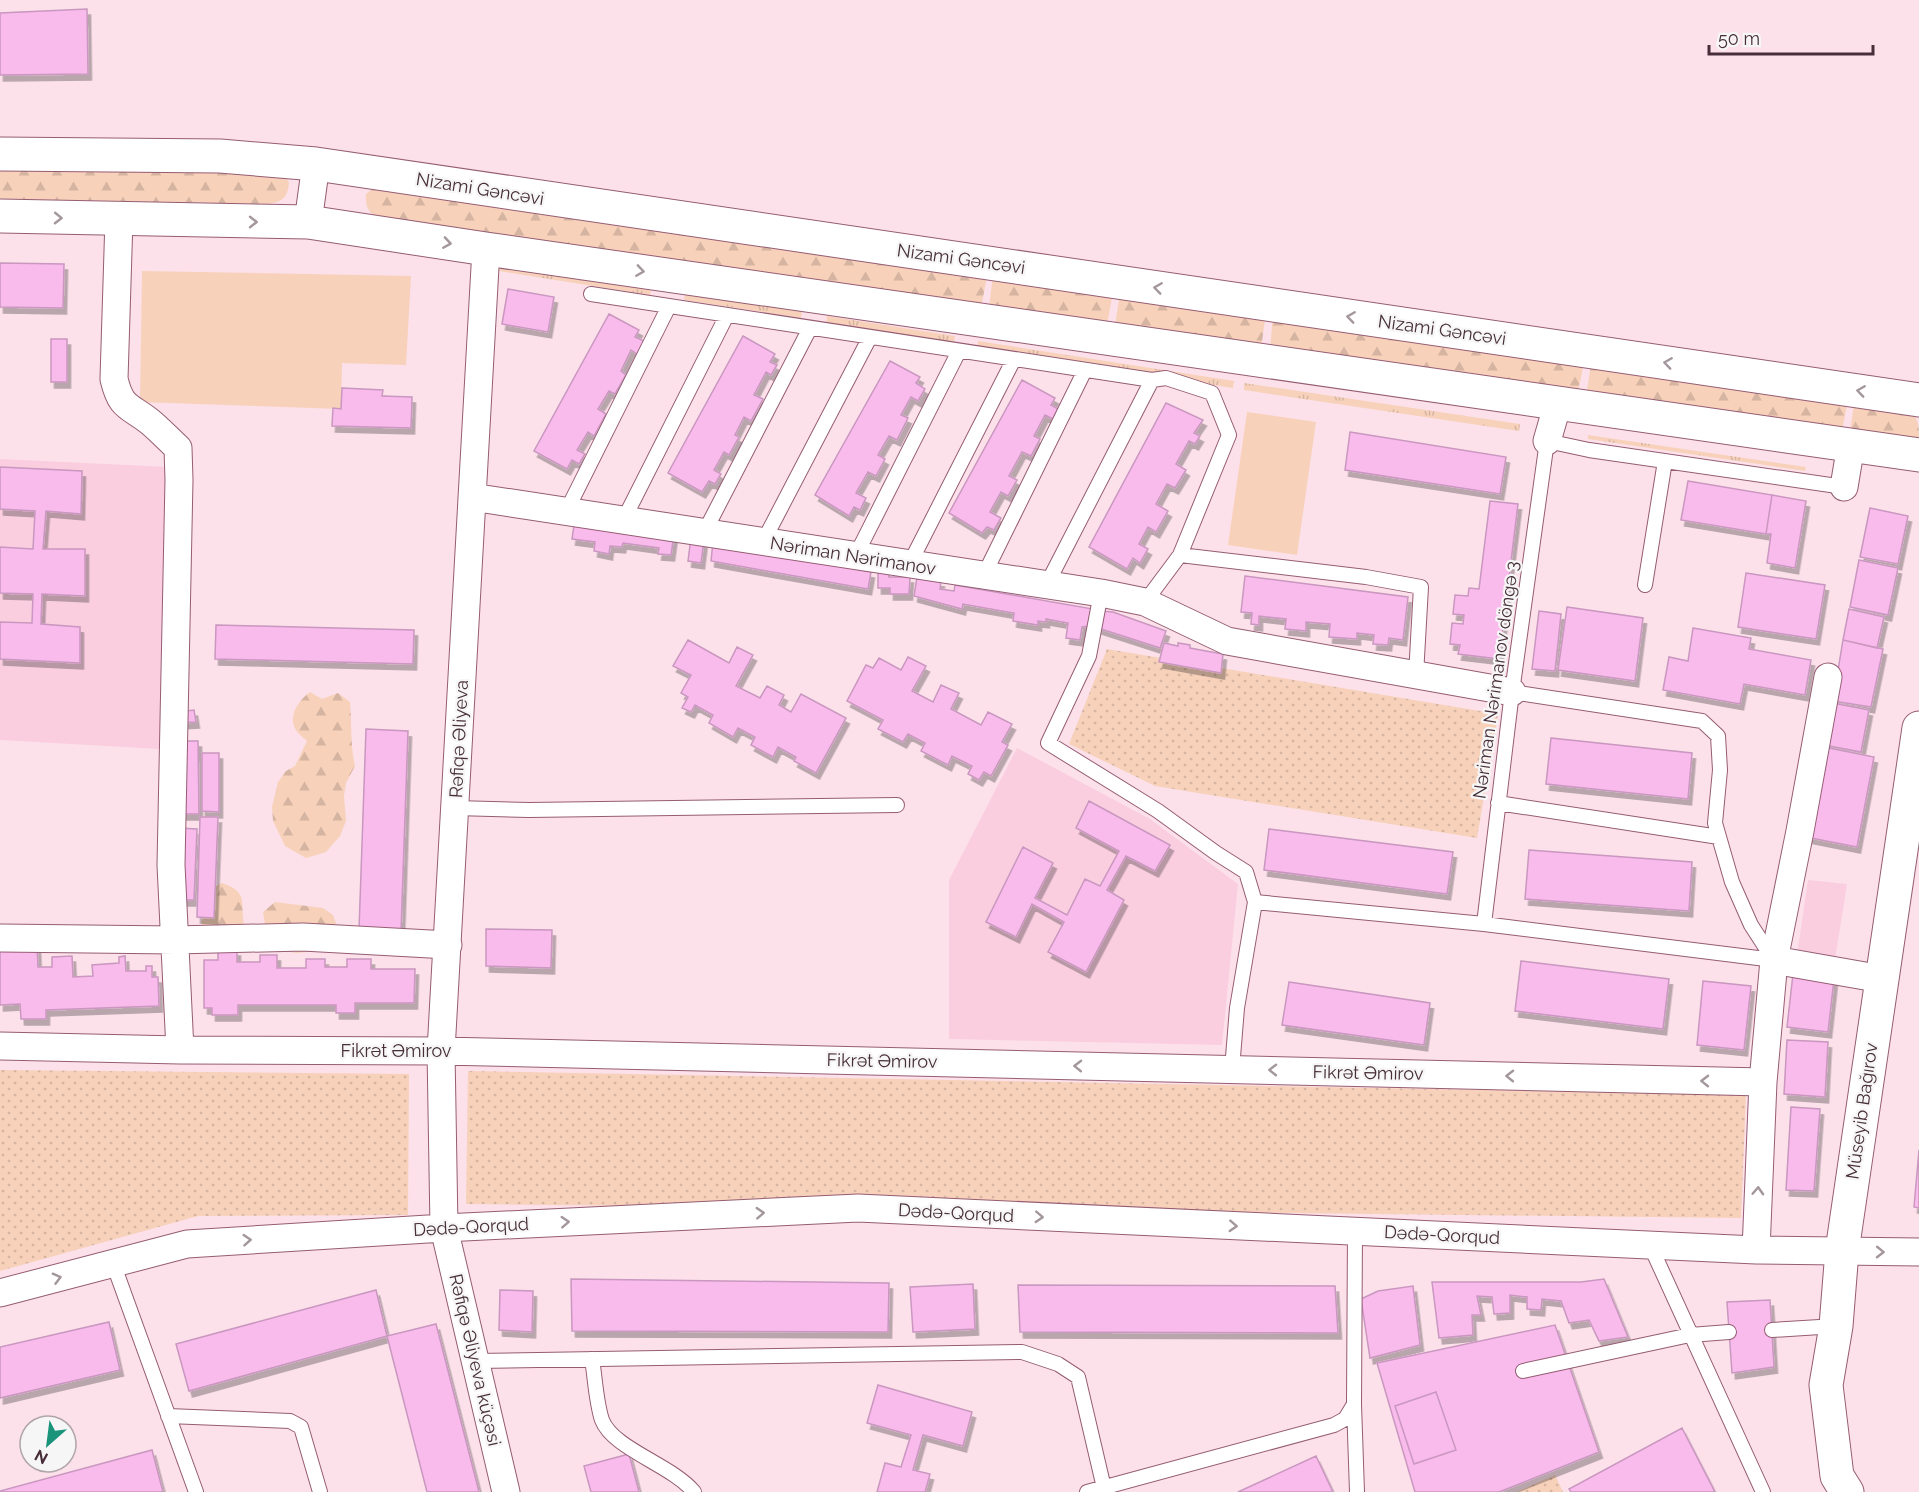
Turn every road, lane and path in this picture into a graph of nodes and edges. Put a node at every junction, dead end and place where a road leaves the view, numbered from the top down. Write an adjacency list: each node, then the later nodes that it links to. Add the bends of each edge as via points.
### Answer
1 (0, 154): 2 (main road, Nizami Gəncəvi, via 220,156)
2 (316, 164): 5 (street); 16 (main road, Nizami Gəncəvi, one-way to 2)
3 (0, 216): 4 (main road, one-way to 4)
4 (119, 219): 5 (main road, one-way to 5); 47 (street, via 114,379 128,408 178,448 171,865)
5 (308, 222): 6 (main road, one-way to 6)
6 (486, 249): 17 (main road, one-way to 17); 23 (street, Rəfiqə Əliyeva)
7 (591, 294): 8 (lane)
8 (669, 306): 9 (lane); 24 (lane)
9 (727, 315): 10 (lane); 25 (lane)
10 (810, 328): 11 (lane); 26 (lane)
11 (870, 337): 12 (lane); 27 (lane)
12 (959, 351): 13 (lane); 29 (lane)
13 (1014, 359): 14 (lane); 30 (lane)
14 (1085, 370): 15 (lane); 31 (lane)
15 (1152, 380): 28 (lane, via 1166,378 1212,393 1229,435); 33 (lane)
16 (1919, 400)
17 (1558, 403): 18 (street); 19 (main road)
18 (1547, 441): 21 (lane); 38 (lane, Nəriman Nərimanov döngə 3)
19 (1851, 445): 20 (main road); 22 (street)
20 (1919, 455)
21 (1665, 461): 22 (lane); 32 (lane)
22 (1845, 487)
23 (472, 497): 24 (street, Nəriman Nərimanov); 42 (street, Rəfiqə Əliyeva)
24 (566, 512): 25 (street, Nəriman Nərimanov)
25 (623, 521): 26 (street, Nəriman Nərimanov)
26 (704, 533): 27 (street, Nəriman Nərimanov)
27 (763, 542): 29 (street, Nəriman Nərimanov)
28 (1180, 555): 35 (lane); 36 (lane, via 1421,587)
29 (855, 557): 30 (street, Nəriman Nərimanov)
30 (909, 565): 31 (street, Nəriman Nərimanov)
31 (982, 577): 33 (street, Nəriman Nərimanov)
32 (1645, 585)
33 (1046, 586): 34 (street, Nəriman Nərimanov)
34 (1101, 593): 35 (street, Nəriman Nərimanov); 44 (lane, via 1089,656 1048,743 1158,811 1246,872)
35 (1145, 602): 36 (street, Nəriman Nərimanov, via 1227,641)
36 (1416, 675): 38 (street, Nəriman Nərimanov)
37 (1828, 677): 49 (street)
38 (1512, 692): 40 (lane, Nəriman Nərimanov döngə 3); 43 (lane, via 1702,721 1718,736 1720,770 1715,824)
39 (1919, 728): 50 (main road, Müseyib Bağırov)
40 (1498, 803): 43 (lane); 45 (lane, Nəriman Nərimanov döngə 3)
41 (897, 805): 42 (lane)
42 (455, 808): 48 (street, Rəfiqə Əliyeva)
43 (1719, 837): 49 (lane, via 1746,914)
44 (1255, 902): 45 (lane); 54 (lane, via 1237,1008)
45 (1484, 924): 49 (lane)
46 (0, 938): 47 (street)
47 (175, 940): 48 (street, via 303,937); 52 (street)
48 (448, 945): 53 (street, Rəfiqə Əliyeva)
49 (1774, 960): 50 (street); 55 (street)
50 (1882, 978): 60 (main road, Müseyib Bağırov)
51 (0, 1046): 52 (street, Fikrət Əmirov)
52 (180, 1050): 53 (street, Fikrət Əmirov)
53 (441, 1051): 54 (street, Fikrət Əmirov, one-way to 53); 56 (street, Rəfiqə Əliyeva)
54 (1232, 1070): 55 (street, Fikrət Əmirov, one-way to 54)
55 (1763, 1082): 59 (street, one-way to 55)
56 (444, 1228): 57 (street, Dədə-Qorqud, one-way to 57, via 858,1208); 62 (street, Dədə-Qorqud, one-way to 56, via 187,1244); 69 (street, Rəfiqə Əliyeva küçəsi)
57 (1355, 1231): 58 (street, Dədə-Qorqud); 71 (lane)
58 (1650, 1245): 59 (street, Dədə-Qorqud); 67 (lane)
59 (1756, 1250): 60 (street, Dədə-Qorqud)
60 (1842, 1251): 61 (street, Dədə-Qorqud, one-way to 61); 64 (main road, Müseyib Bağırov)
61 (1919, 1252)
62 (113, 1263): 63 (street, Dədə-Qorqud, one-way to 62); 72 (lane)
63 (0, 1293)
64 (1836, 1326): 65 (lane); 81 (main road, Müseyib Bağırov, via 1826,1385 1837,1476)
65 (1772, 1330)
66 (1729, 1332): 67 (lane)
67 (1690, 1335): 70 (lane); 80 (lane)
68 (592, 1359): 69 (lane); 73 (lane, via 1022,1352 1058,1364 1078,1377); 77 (lane, via 602,1421 618,1440 675,1474)
69 (475, 1361): 76 (street, Rəfiqə Əliyeva küçəsi)
70 (1523, 1371)
71 (1354, 1404): 73 (lane, via 1346,1419 1334,1425); 79 (lane)
72 (168, 1416): 74 (lane); 75 (lane, via 290,1421 301,1427)
73 (1104, 1488): 78 (lane)
74 (196, 1492)
75 (320, 1492)
76 (506, 1492)
77 (694, 1492)
78 (1087, 1492)
79 (1357, 1492)
80 (1763, 1492)
81 (1847, 1492)

